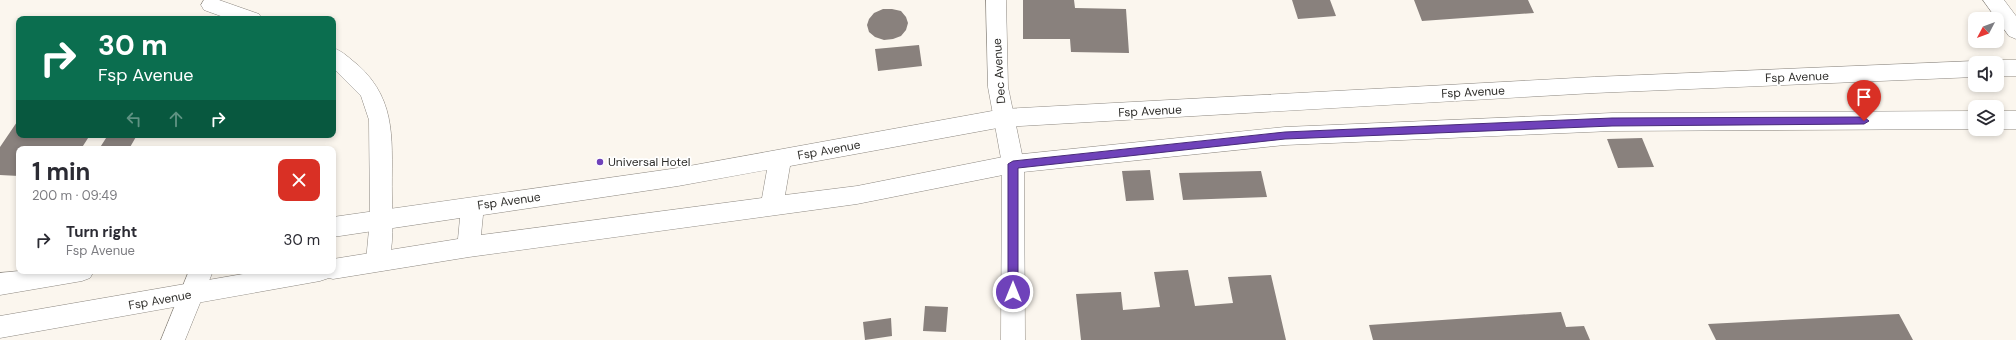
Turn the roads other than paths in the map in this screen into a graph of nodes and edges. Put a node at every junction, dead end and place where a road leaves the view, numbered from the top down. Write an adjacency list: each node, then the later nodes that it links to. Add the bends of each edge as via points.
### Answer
1 (996, 0): 10 (main road, Dec Avenue, via 998,87)
2 (1993, 0): 5 (main road)
3 (211, 5): 4 (main road)
4 (243, 16)
5 (2016, 31)
6 (336, 59): 18 (main road, via 370,92 380,120)
7 (2004, 68): 8 (main road)
8 (2016, 68)
9 (1968, 69): 10 (main road, Fsp Avenue, via 1594,85)
10 (1003, 118): 14 (main road, Fsp Avenue); 15 (main road, Dec Avenue)
11 (1968, 120): 15 (main road, via 1612,122 1293,135)
12 (2004, 120): 13 (main road)
13 (2016, 120)
14 (780, 159): 16 (main road, Fsp Avenue, via 678,177); 17 (main road)
15 (1013, 164): 17 (main road, via 857,194); 30 (main road, Dec Avenue)
16 (472, 206): 18 (main road, Fsp Avenue); 20 (main road)
17 (772, 206): 20 (main road)
18 (381, 219): 19 (main road, Fsp Avenue); 21 (main road)
19 (336, 226)
20 (469, 247): 21 (main road)
21 (378, 261): 22 (main road)
22 (336, 268)
23 (63, 274): 26 (main road)
24 (200, 274): 27 (main road)
25 (304, 274): 27 (main road, Fsp Avenue)
26 (0, 284)
27 (191, 295): 28 (main road, Fsp Avenue); 29 (main road)
28 (0, 327)
29 (173, 340)
30 (1013, 340)

